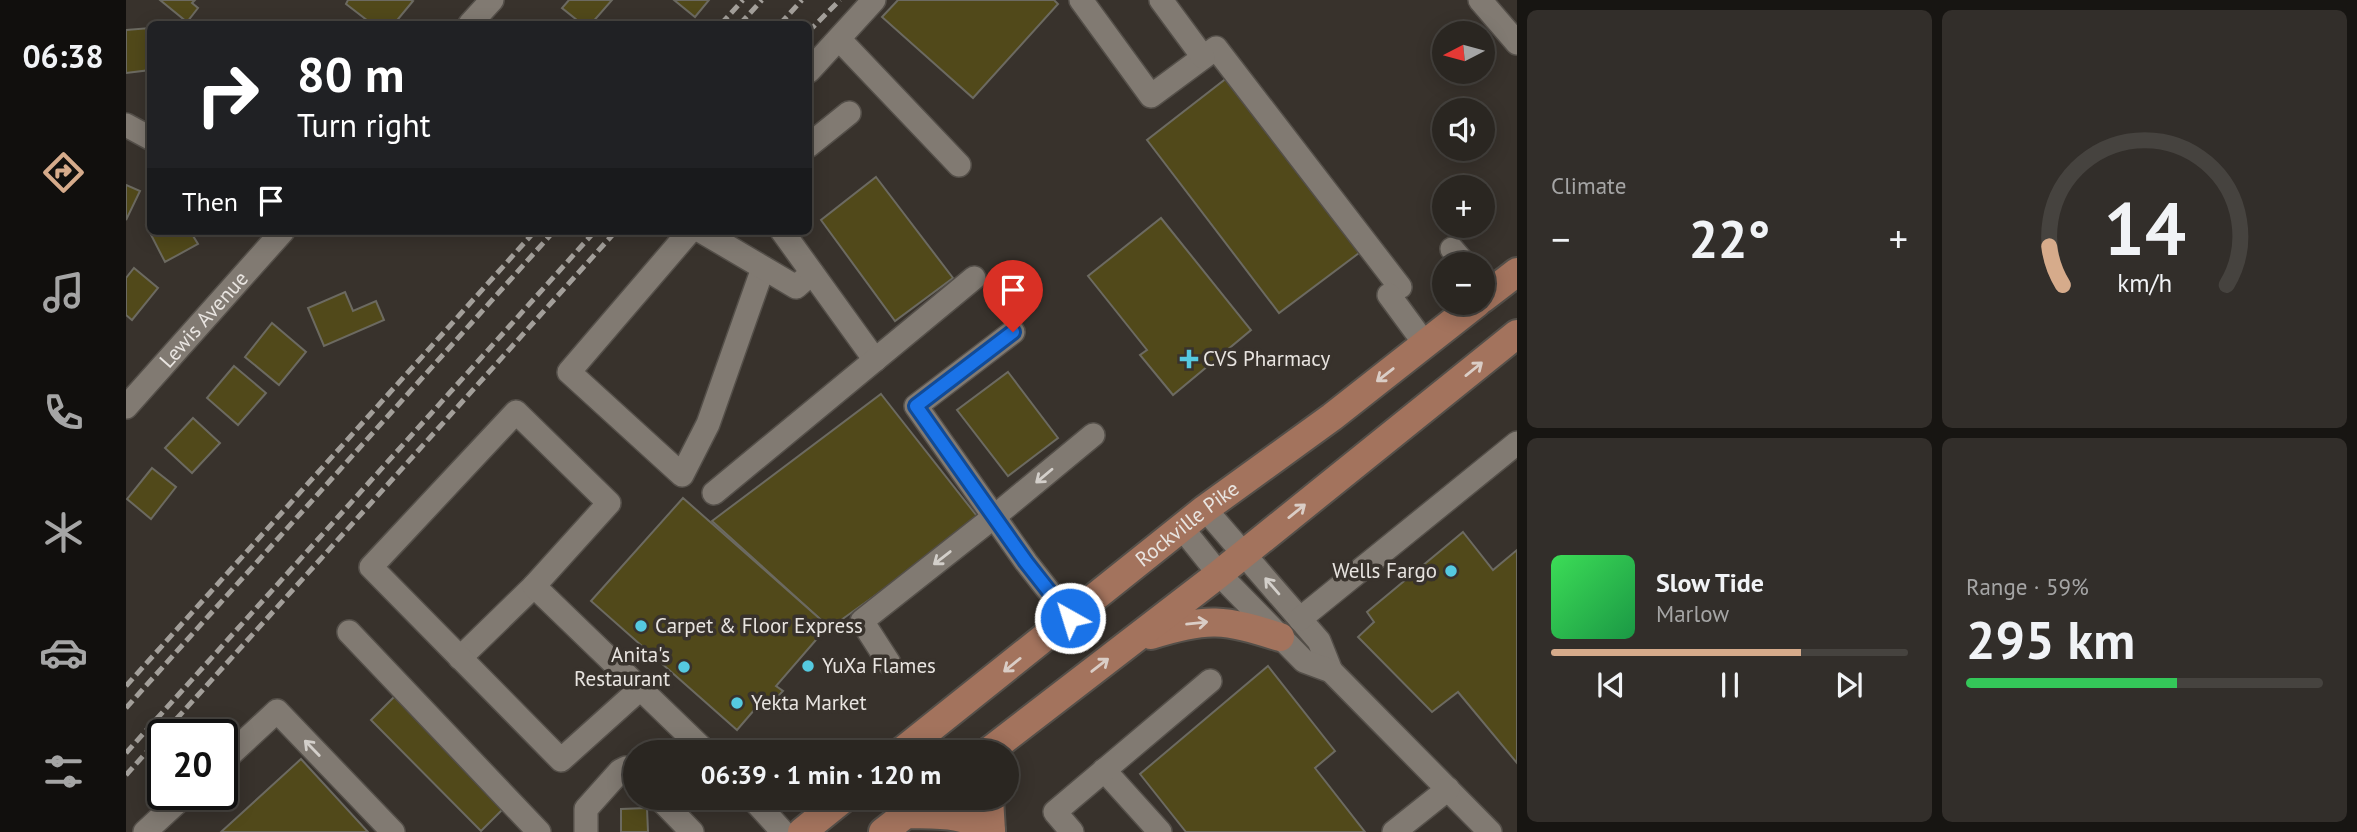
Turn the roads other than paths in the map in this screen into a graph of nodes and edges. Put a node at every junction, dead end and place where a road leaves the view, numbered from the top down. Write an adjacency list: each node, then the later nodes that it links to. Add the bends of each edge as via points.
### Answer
1 (492, 0): 6 (street)
2 (874, 0): 7 (street)
3 (1081, 0): 9 (street, via 1151,96)
4 (1161, 0): 9 (street)
5 (1480, 0): 8 (street)
6 (473, 21)
7 (839, 39): 10 (street); 15 (street)
8 (1517, 43)
9 (1203, 57): 28 (street, via 1216,48 1394,291)
10 (812, 67)
11 (849, 113): 14 (street)
12 (126, 125): 13 (street)
13 (147, 136)
14 (812, 143)
15 (960, 165)
16 (279, 235): 30 (street, Lewis Avenue)
17 (687, 235): 20 (street, via 569,372 682,475 708,424)
18 (708, 235): 20 (street)
19 (785, 235): 22 (street)
20 (763, 268): 22 (street, via 796,287)
21 (1517, 272): 24 (main road, Rockville Pike)
22 (813, 273): 29 (street)
23 (974, 278): 29 (street)
24 (1495, 287)
25 (1459, 315): 28 (main road, Rockville Pike)
26 (1013, 332): 35 (street, via 916,406)
27 (1517, 334): 37 (main road, one-way to 27)
28 (1425, 344): 34 (main road, Rockville Pike, one-way to 34)
29 (875, 360): 33 (street)
30 (126, 407)
31 (1093, 435): 35 (street, one-way to 35)
32 (1514, 452): 41 (street)
33 (714, 493)
34 (1205, 509): 36 (main road, Rockville Pike); 37 (street)
35 (995, 516): 40 (street); 45 (street, one-way to 45, via 862,621)
36 (1182, 528): 38 (street); 40 (main road, Rockville Pike)
37 (1244, 554): 38 (main road); 41 (street, one-way to 37)
38 (1219, 574): 41 (street); 43 (main road)
39 (534, 586): 44 (street); 44 (street, via 609,503 516,412 371,567); 47 (street)
40 (1070, 618): 49 (main road, Rockville Pike, one-way to 49)
41 (1290, 628): 43 (main road, one-way to 41, via 1193,622); 54 (street, via 1304,661 1331,671)
42 (349, 632): 64 (street)
43 (1132, 641): 50 (main road, one-way to 43)
44 (460, 658): 47 (street, via 561,760)
45 (888, 663)
46 (1210, 681): 53 (street)
47 (640, 689): 48 (street)
48 (693, 740)
49 (916, 740)
50 (1005, 740)
51 (238, 747): 63 (street, one-way to 51, via 340,789 277,711)
52 (623, 769): 65 (street, via 591,802)
53 (1104, 770): 71 (street, via 1055,812); 72 (street)
54 (1448, 789): 73 (street); 74 (street)
55 (169, 810): 62 (street)
56 (671, 810): 66 (street)
57 (763, 810): 67 (street)
58 (829, 810): 68 (main road)
59 (912, 810): 69 (main road)
60 (934, 810): 70 (main road, via 975,821)
61 (990, 810): 70 (main road)
62 (145, 832)
63 (393, 832)
64 (539, 832)
65 (586, 832)
66 (692, 832)
67 (783, 832)
68 (802, 832)
69 (883, 832)
70 (991, 832)
71 (1072, 832)
72 (1160, 832)
73 (1394, 832)
74 (1490, 832)

